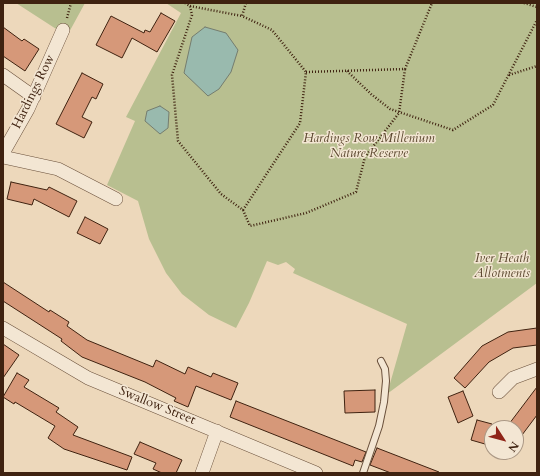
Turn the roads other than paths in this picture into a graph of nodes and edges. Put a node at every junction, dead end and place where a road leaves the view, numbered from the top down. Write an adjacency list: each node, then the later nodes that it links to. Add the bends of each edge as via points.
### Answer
1 (63, 30): 3 (street, Hardings Row)
2 (3, 75): 3 (street)
3 (34, 97): 4 (street, Hardings Row)
4 (3, 153)
5 (3, 157): 6 (street, via 58,169)
6 (116, 199)
7 (3, 328): 11 (street, Swallow Street, via 88,378)
8 (381, 361): 14 (lane, via 386,381 384,402 379,426)
9 (537, 369): 10 (street, via 513,378)
10 (499, 392)
11 (217, 431): 12 (street); 13 (street, Swallow Street)
12 (202, 473)
13 (316, 473)
14 (363, 473)

